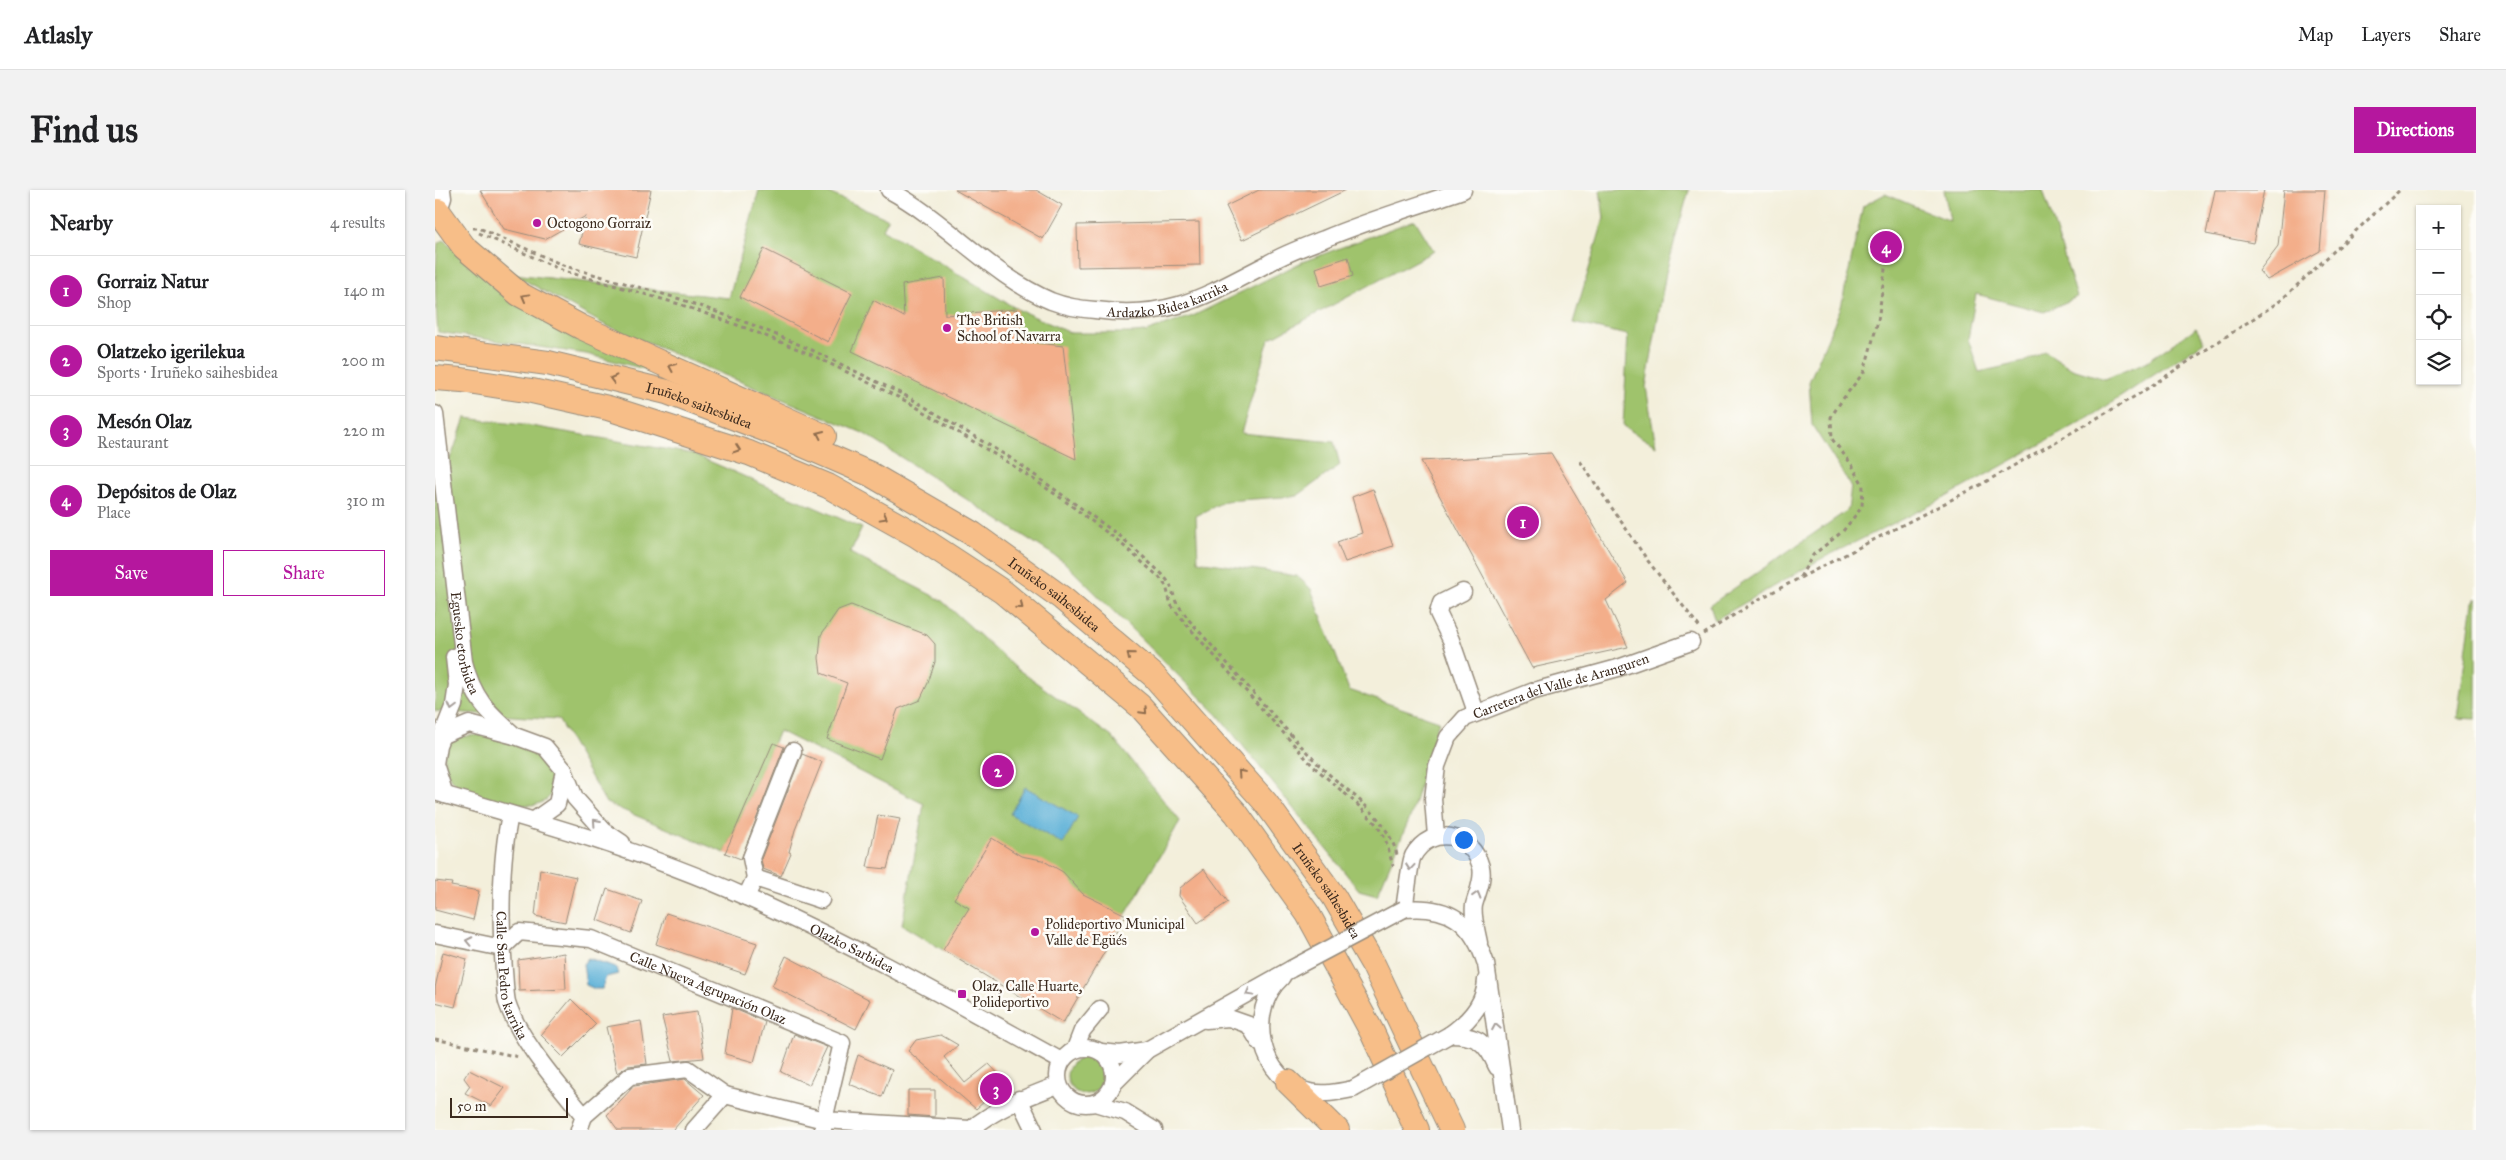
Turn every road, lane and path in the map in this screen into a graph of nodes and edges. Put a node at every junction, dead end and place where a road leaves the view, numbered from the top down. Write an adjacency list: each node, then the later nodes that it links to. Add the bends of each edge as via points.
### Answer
1 (889, 190): 2 (street, Ardazko Bidea karrika, via 931,217 994,267 1052,301 1119,314 1188,304 1327,237)
2 (1463, 190)
3 (2400, 190): 14 (path, via 2280,301 2139,394 1980,485)
4 (439, 208): 5 (highway)
5 (457, 237): 16 (highway, one-way to 5, via 980,526 850,448 581,327 526,298 464,247); 29 (path, via 474,227 479,228 565,266 680,300 771,333 910,398 1012,459 1063,494 1157,568 1170,584 1176,602 1202,635 1317,763 1379,821); 30 (path, via 478,232 564,271 679,304 788,344 908,402 1029,476 1110,535 1159,577 1166,586 1171,605 1185,623 1313,766 1376,824 1391,853)
6 (1886, 262): 14 (path, via 1878,321 1864,372 1831,416 1832,440 1863,485 1863,507 1843,531 1813,555)
7 (435, 348): 16 (highway, Iruñeko saihesbidea, one-way to 7, via 965,529 870,474 785,437 667,392 548,363)
8 (435, 378): 11 (highway, Iruñeko saihesbidea, via 532,391 608,408)
9 (435, 392): 11 (highway, via 489,398)
10 (435, 414): 19 (street, Eguesko etorbidea, via 469,685 489,713)
11 (701, 437): 64 (highway, Iruñeko saihesbidea, one-way to 64, via 828,486 917,535 1003,592 1139,706 1235,813 1308,914 1372,1032)
12 (1580, 461): 17 (path)
13 (435, 485): 20 (street, Eguesko etorbidea, one-way to 20, via 456,674 454,705)
14 (1799, 577): 17 (path)
15 (1463, 592): 18 (street, via 1441,602 1438,613)
16 (1062, 598): 24 (highway, Iruñeko saihesbidea, one-way to 16, via 1153,675)
17 (1698, 638): 18 (street, Carretera del Valle de Aranguren, via 1618,668 1534,691)
18 (1476, 712): 27 (street, Carretera del Valle de Aranguren, via 1465,718 1448,737 1437,766 1433,799)
19 (515, 736): 20 (street, via 469,724); 22 (street, via 545,747)
20 (439, 742): 23 (street, via 435,764)
21 (793, 752): 31 (street, via 751,858)
22 (565, 770): 26 (street, via 557,804); 28 (street, Olazko Sarbidea, one-way to 22, via 604,831 575,798)
23 (440, 793): 25 (street)
24 (1266, 803): 65 (highway, Iruñeko saihesbidea, via 1333,897 1374,966); 66 (highway, via 1318,864 1374,950)
25 (509, 815): 26 (street); 37 (street, Calle San Pedro karrika, via 504,862)
26 (533, 820): 28 (street, Olazko Sarbidea)
27 (1436, 836): 34 (street, one-way to 34, via 1420,844 1411,858); 36 (street, one-way to 27, via 1474,906 1480,891 1481,868 1471,848 1457,837)
28 (634, 852): 32 (street, Olazko Sarbidea)
29 (1398, 858)
30 (1394, 872)
31 (755, 878): 32 (street); 33 (street)
32 (746, 897): 47 (street, Olazko Sarbidea, via 905,974)
33 (821, 900)
34 (1404, 909): 36 (street, via 1426,907 1447,913 1465,925); 39 (street, bridge)
35 (435, 934): 37 (street, one-way to 35)
36 (1479, 943): 38 (street)
37 (502, 948): 48 (street, Calle San Pedro karrika, via 507,1002); 58 (street, Calle Nueva Agrupación Olaz, via 519,932 591,939 843,1043)
38 (1486, 964): 41 (street, via 1486,986 1478,1008 1464,1025); 49 (street, one-way to 38)
39 (1291, 969): 40 (street, one-way to 40); 43 (street, via 1275,984 1264,1003 1259,1025)
40 (1199, 1021): 43 (street, via 1229,1018 1249,1025); 46 (street)
41 (1449, 1035): 49 (street, via 1481,1040); 50 (street, bridge, via 1353,1089 1331,1094 1309,1092)
42 (435, 1039): 48 (path)
43 (1263, 1047): 50 (street, via 1273,1066)
44 (1075, 1049): 45 (street); 45 (street, via 1082,1031 1100,1009 1091,1034); 47 (street)
45 (1097, 1050): 46 (street, via 1120,1054); 51 (street, via 1113,1066)
46 (1147, 1050): 51 (street)
47 (1061, 1061): 52 (street)
48 (541, 1062): 57 (street, Calle San Pedro karrika)
49 (1501, 1076): 67 (street)
50 (1289, 1082): 63 (highway)
51 (1113, 1084): 55 (street, via 1109,1092); 56 (street)
52 (1058, 1085): 54 (street); 55 (street, via 1077,1104)
53 (725, 1095): 57 (street, Calle San Pedro karrika, via 688,1069 630,1076); 58 (street); 59 (street)
54 (1019, 1099): 60 (street); 61 (street)
55 (1095, 1103): 56 (street)
56 (1125, 1112): 62 (street)
57 (581, 1123)
58 (823, 1125): 60 (street)
59 (694, 1130)
60 (970, 1130)
61 (1034, 1130)
62 (1154, 1130)
63 (1337, 1130)
64 (1417, 1130)
65 (1452, 1130)
66 (1463, 1130)
67 (1510, 1130)

